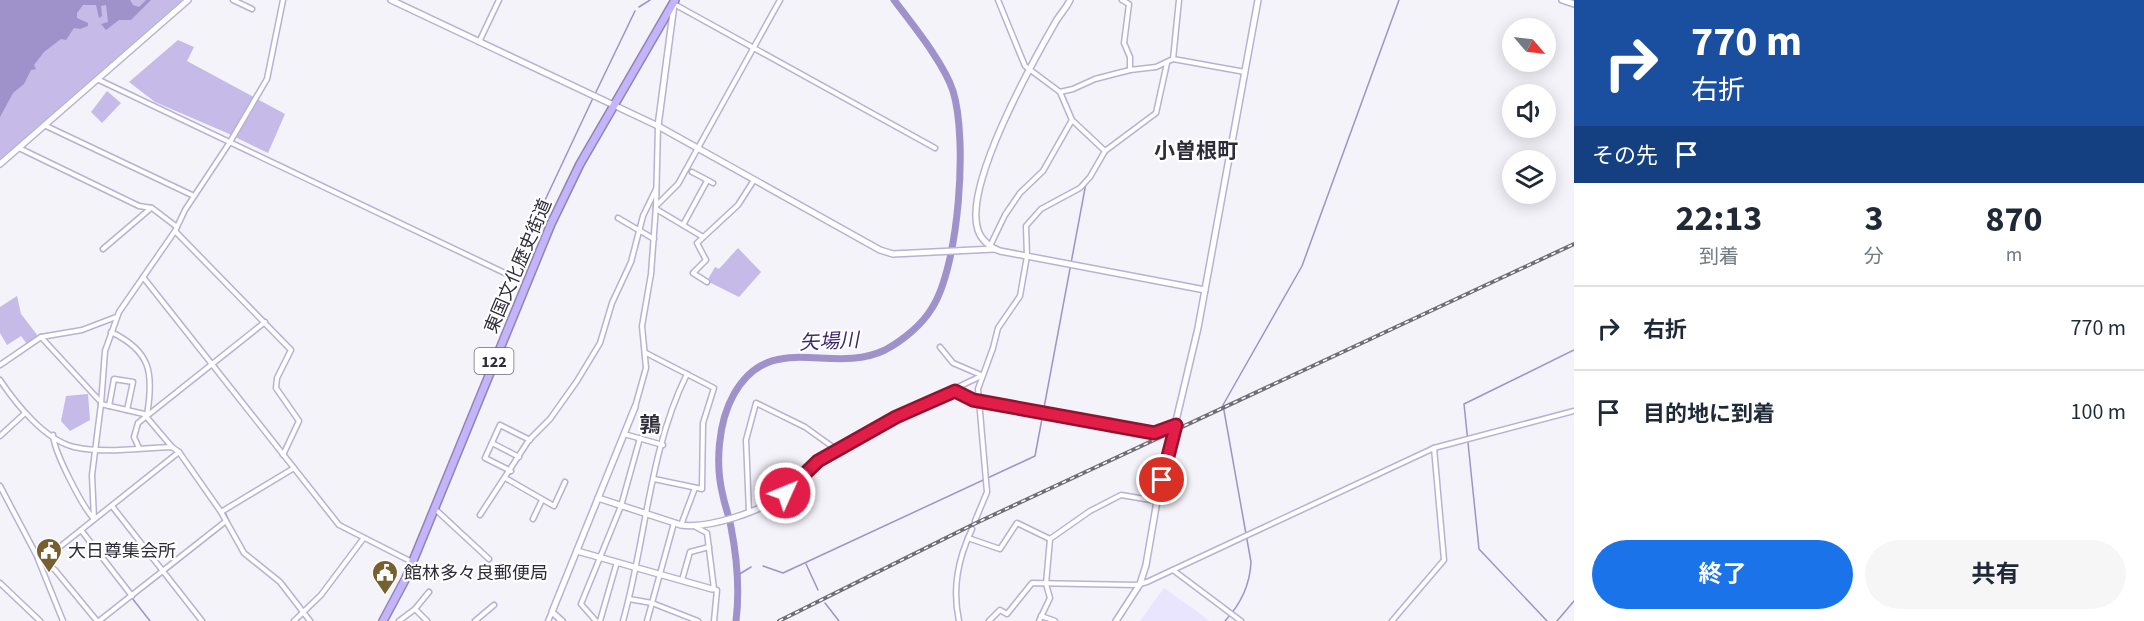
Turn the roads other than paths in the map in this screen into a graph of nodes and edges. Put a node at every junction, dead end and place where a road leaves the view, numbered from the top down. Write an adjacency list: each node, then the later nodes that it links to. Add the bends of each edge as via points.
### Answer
1 (188, 0): 23 (street)
2 (233, 0): 15 (street)
3 (283, 0): 29 (street, via 267,79)
4 (391, 0): 16 (street)
5 (499, 0): 16 (street)
6 (780, 0): 17 (street)
7 (998, 0): 20 (street, via 1022,60)
8 (1070, 0): 20 (street)
9 (1122, 0): 21 (street, via 1129,4 1124,43)
10 (1179, 0): 18 (street)
11 (1256, 0): 22 (street)
12 (1562, 0): 14 (street)
13 (674, 1): 17 (street); 25 (highway, 東国文化歴史街道 / 122); 28 (street)
14 (1574, 4)
15 (252, 9)
16 (479, 42): 25 (street)
17 (753, 48): 31 (street); 32 (street)
18 (1173, 59): 19 (street); 22 (street)
19 (1167, 63): 21 (street); 33 (street, via 1156,113)
20 (1030, 70): 24 (street); 49 (street, via 997,133 980,191 977,228)
21 (1130, 70): 24 (street)
22 (1245, 72): 55 (street)
23 (97, 79): 27 (street); 29 (street)
24 (1060, 92): 26 (street)
25 (614, 105): 28 (street); 105 (highway, 東国文化歴史街道 / 122, via 551,224)
26 (1072, 120): 33 (street); 49 (street, via 1043,171 1020,193 1005,215)
27 (44, 125): 30 (street); 40 (street)
28 (658, 126): 31 (street); 39 (street)
29 (230, 142): 40 (street); 52 (street)
30 (18, 148): 34 (street); 41 (street, via 139,206)
31 (698, 148): 36 (street); 42 (street, via 678,184)
32 (935, 148)
33 (1106, 152): 51 (street, via 1086,183 1031,218 1026,231)
34 (0, 164)
35 (692, 172): 37 (street)
36 (754, 180): 47 (street, via 738,204); 49 (street, via 893,254)
37 (707, 181): 38 (street); 44 (street)
38 (713, 183)
39 (656, 189): 42 (street); 46 (street)
40 (194, 196): 45 (street)
41 (152, 207): 45 (street); 50 (street)
42 (656, 208): 44 (street); 48 (street)
43 (618, 218): 46 (street)
44 (683, 225): 47 (street)
45 (176, 229): 53 (street); 57 (street)
46 (639, 232): 48 (street); 81 (street, via 600,344 550,419)
47 (704, 237): 54 (street, via 697,245 706,260 693,273)
48 (654, 239): 61 (street, via 642,326)
49 (992, 247): 51 (street)
50 (102, 249)
51 (1027, 256): 55 (street); 65 (street, via 1019,300 998,327)
52 (509, 275)
53 (143, 277): 56 (street); 62 (street)
54 (707, 282)
55 (1205, 290): 76 (street)
56 (117, 317): 58 (street); 59 (street, via 82,330)
57 (266, 322): 62 (street); 90 (street, via 291,350 276,387 299,421)
58 (111, 332): 69 (street); 75 (street, via 141,351 149,374)
59 (41, 337): 63 (street); 69 (street)
60 (940, 347): 65 (street, via 953,363)
61 (646, 353): 64 (street); 71 (street, via 644,381)
62 (211, 364): 75 (street); 90 (street)
63 (0, 365)
64 (687, 374): 83 (street, via 675,399); 98 (street, via 714,388 703,423 702,489)
65 (981, 376): 67 (street); 68 (street)
66 (0, 380): 74 (street)
67 (955, 391): 68 (street); 88 (street)
68 (977, 400): 76 (street, via 1154,433); 113 (street, via 987,492)
69 (100, 403): 70 (street); 86 (street)
70 (109, 406): 72 (street); 72 (street, via 114,379 133,382)
71 (635, 407): 77 (street)
72 (127, 410): 75 (street)
73 (1574, 411): 85 (street)
74 (24, 414): 78 (street); 79 (street)
75 (147, 416): 84 (street); 87 (street, via 138,423 134,437)
76 (1176, 425): 102 (street)
77 (624, 434): 80 (street); 100 (street)
78 (53, 435): 86 (street, via 73,447); 110 (street, via 76,494)
79 (0, 436)
80 (640, 438): 83 (street); 104 (street)
81 (530, 440): 82 (street, via 500,425); 91 (street)
82 (492, 443): 91 (street); 93 (street, via 485,458)
83 (663, 445): 95 (street)
84 (172, 447): 87 (street); 89 (street)
85 (1434, 447): 129 (street); 171 (street, via 1444,560)
86 (95, 448): 87 (street); 110 (street)
87 (139, 448)
88 (837, 450): 99 (street, via 814,464); 107 (street, via 805,427 756,403 746,440)
89 (179, 452): 103 (street); 106 (street)
90 (283, 455): 92 (street)
91 (519, 457): 93 (street)
92 (294, 468): 106 (street); 118 (street, via 339,525)
93 (511, 471): 94 (street)
94 (507, 478): 101 (street); 109 (street)
95 (654, 479): 98 (street); 108 (street)
96 (565, 482): 101 (street, via 554,506)
97 (0, 486): 125 (street)
98 (695, 488): 114 (street)
99 (785, 493): 107 (street, via 770,505)
100 (598, 498): 104 (street); 122 (street)
101 (543, 500): 111 (street)
102 (1157, 501): 120 (street, via 1121,495); 135 (street)
103 (112, 506): 110 (street); 130 (street)
104 (621, 506): 108 (street); 123 (street)
105 (434, 509): 124 (street); 126 (highway, 東国文化歴史街道 / 122)
106 (221, 512): 112 (street)
107 (747, 512): 115 (street)
108 (646, 514): 114 (street); 128 (street)
109 (480, 515)
110 (94, 519): 117 (street)
111 (533, 519)
112 (226, 521): 130 (street); 143 (street, via 244,553 280,582)
113 (975, 521)
114 (677, 524): 115 (street); 131 (street)
115 (694, 526): 121 (street, via 707,533)
116 (972, 529): 119 (street)
117 (81, 530): 125 (street); 138 (street)
118 (363, 538): 126 (street); 143 (street, via 321,595)
119 (968, 538): 120 (street, via 1000,549 1017,523); 165 (street, via 954,595)
120 (1050, 538): 134 (street)
121 (709, 547): 132 (street, via 691,550); 136 (street)
122 (578, 551): 123 (street); 144 (street)
123 (600, 557): 127 (street); 159 (street, via 580,605)
124 (489, 559)
125 (40, 560): 148 (street); 149 (street, via 57,572)
126 (413, 562): 153 (highway, 東国文化歴史街道 / 122)
127 (617, 562): 128 (street); 159 (street)
128 (635, 567): 131 (street); 139 (street)
129 (1173, 570): 135 (street); 170 (street)
130 (163, 571): 138 (street); 150 (street)
131 (660, 574): 132 (street); 140 (street)
132 (682, 580): 136 (street)
133 (0, 583): 147 (street)
134 (1046, 584): 135 (street); 146 (street, via 1050,598); 166 (street, via 1032,583 1007,614 1000,610)
135 (1140, 584): 169 (street)
136 (713, 589): 164 (street, via 717,590)
137 (429, 592): 142 (street)
138 (132, 596): 149 (street)
139 (629, 599): 140 (street); 160 (street)
140 (652, 603): 145 (street); 161 (street)
141 (494, 605): 156 (street)
142 (415, 609): 154 (street); 155 (street)
143 (303, 611): 151 (street); 152 (street)
144 (552, 612): 157 (street); 158 (street)
145 (677, 613): 162 (street); 163 (street)
146 (1041, 616): 167 (street); 168 (street)
147 (40, 621)
148 (63, 621)
149 (98, 621)
150 (202, 621)
151 (294, 621)
152 (310, 621)
153 (383, 621)
154 (399, 621)
155 (427, 621)
156 (475, 621)
157 (548, 621)
158 (562, 621)
159 (598, 621)
160 (623, 621)
161 (647, 621)
162 (675, 621)
163 (698, 621)
164 (714, 621)
165 (959, 621)
166 (988, 621)
167 (1039, 621)
168 (1055, 621)
169 (1116, 621)
170 (1241, 621)
171 (1392, 621)

